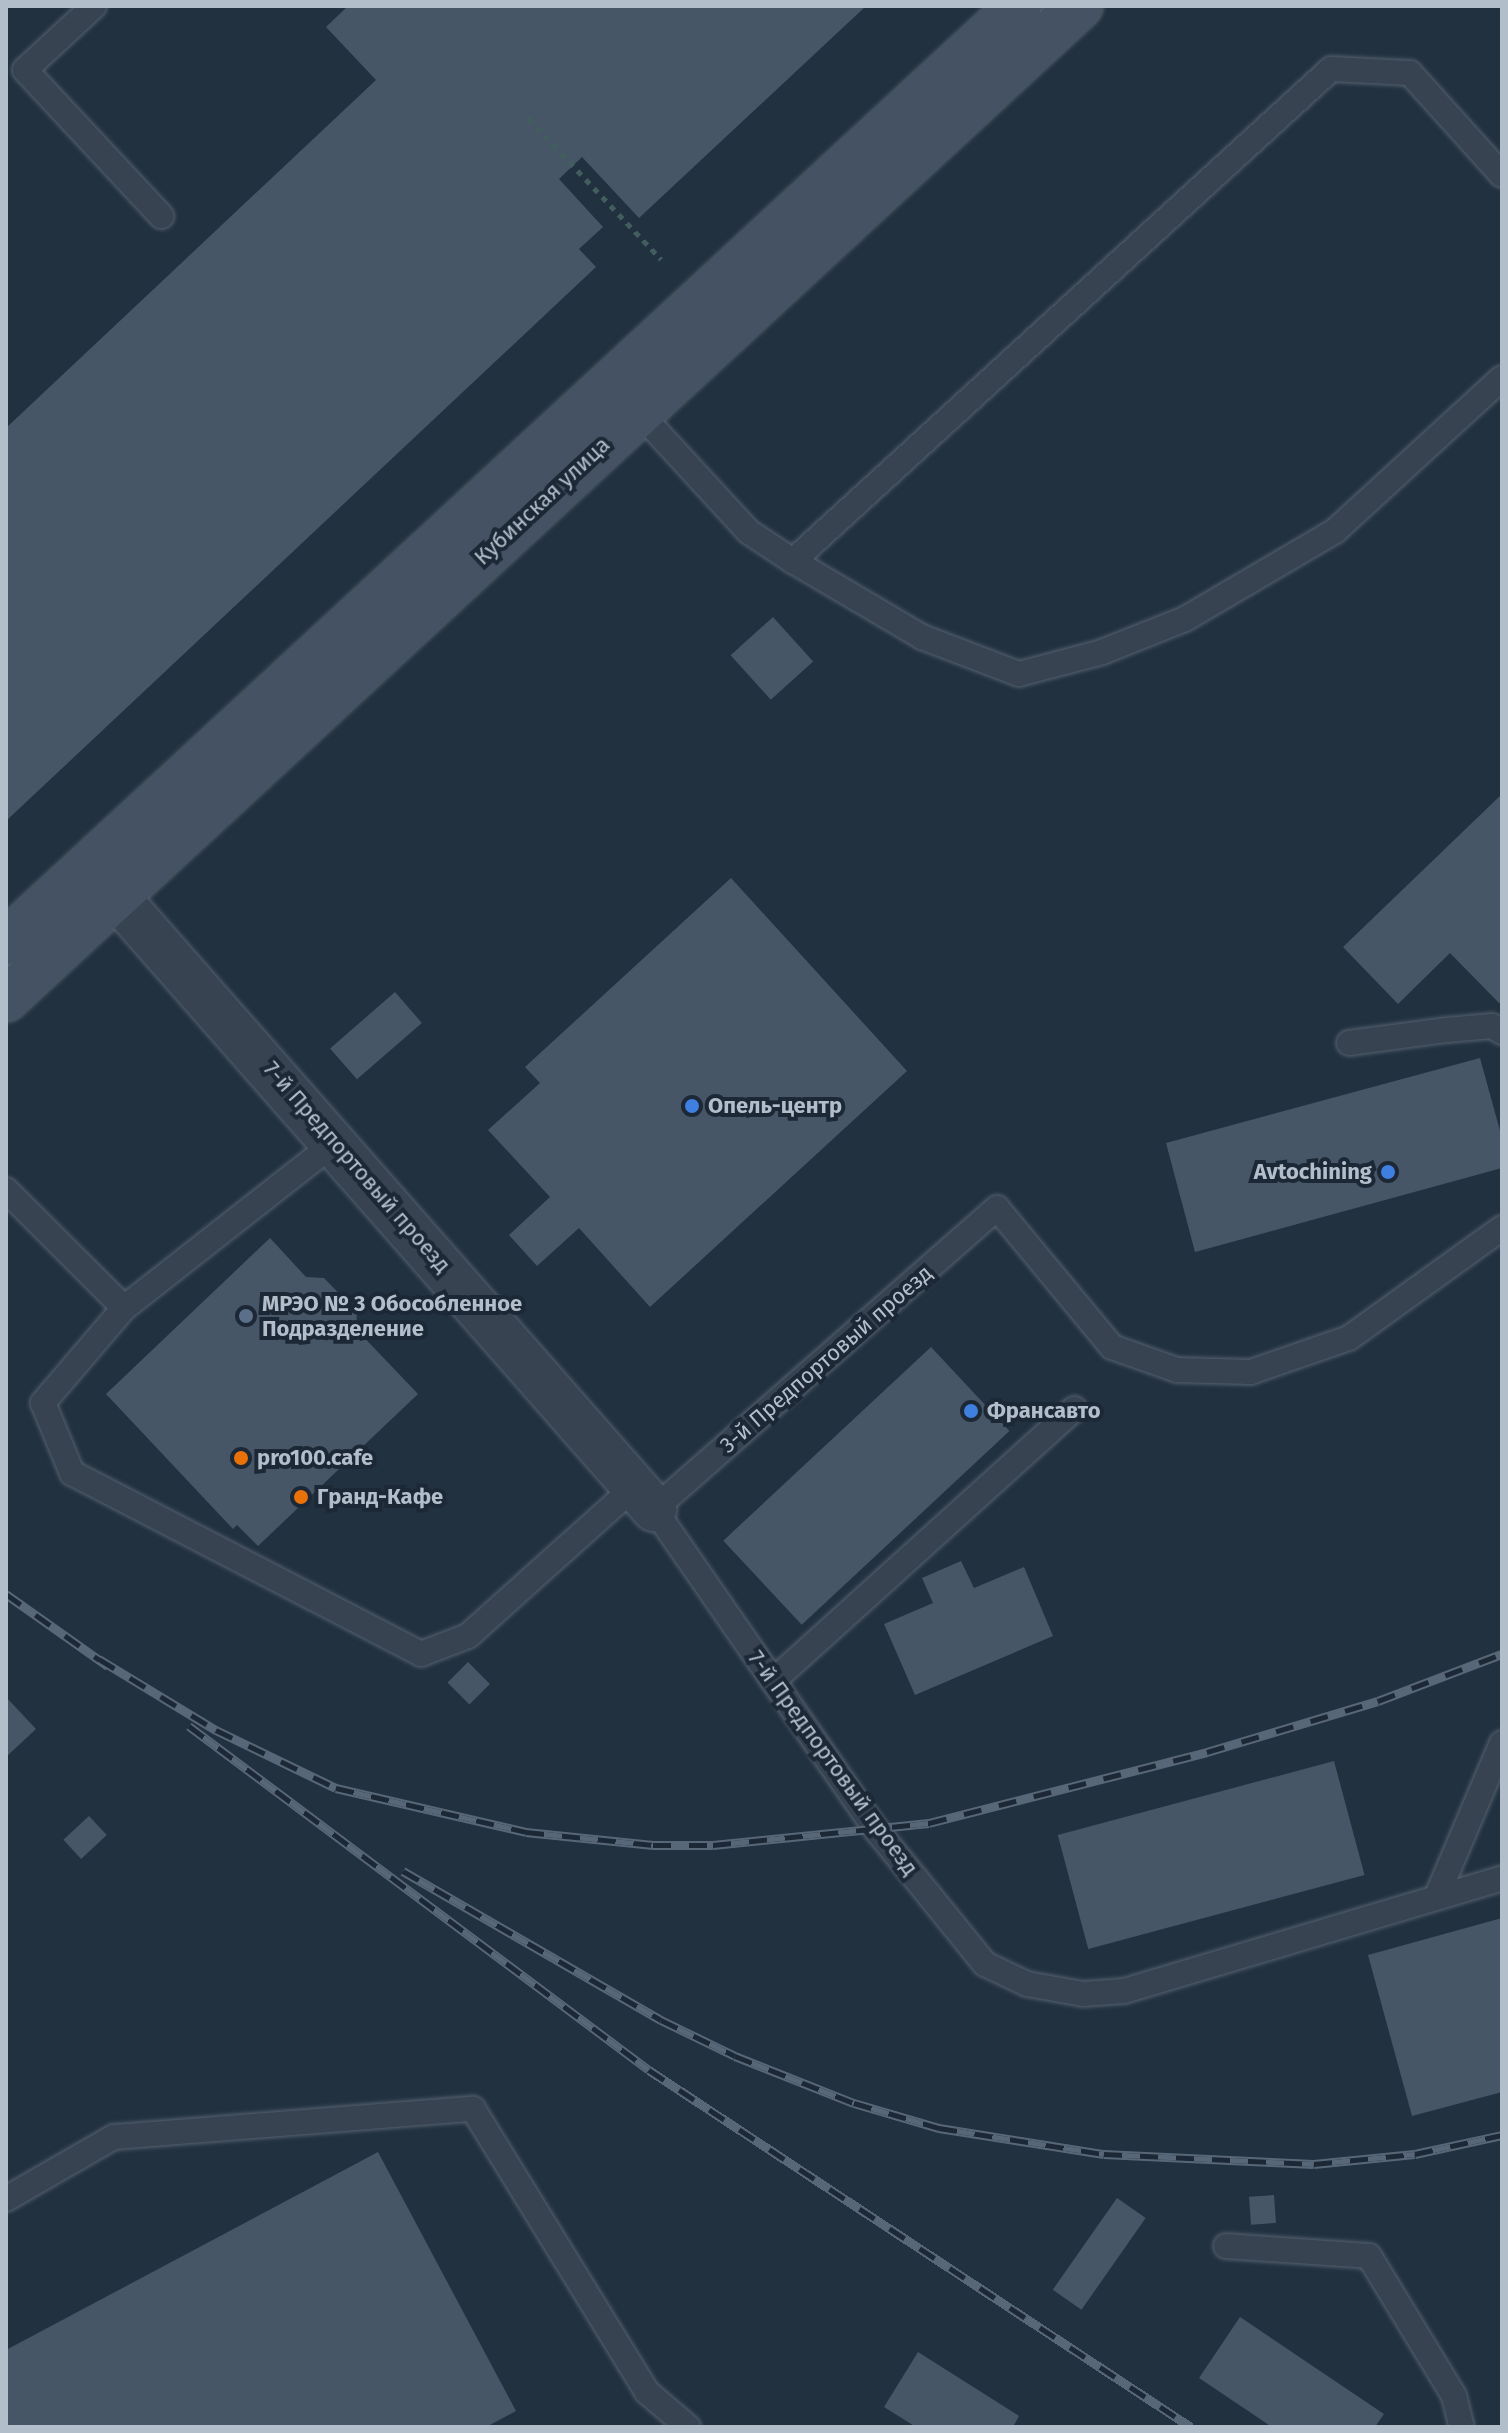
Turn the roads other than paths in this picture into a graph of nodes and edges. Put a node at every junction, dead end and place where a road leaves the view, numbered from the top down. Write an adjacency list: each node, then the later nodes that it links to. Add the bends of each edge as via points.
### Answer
1 (94, 6): 5 (lane, via 25,70)
2 (1019, 6): 7 (main road, Кубинская улица)
3 (1080, 6): 7 (main road, Кубинская улица)
4 (1502, 175): 8 (lane, via 1410,73 1331,69)
5 (161, 216)
6 (1502, 378): 8 (lane, via 1335,531 1185,619 1102,652 1019,674 922,637)
7 (624, 397): 8 (lane, via 749,532); 9 (main road, Кубинская улица)
8 (793, 561)
9 (102, 880): 10 (main road, Кубинская улица); 11 (main road, Кубинская улица); 14 (street, 7-й Предпортовый проезд)
10 (6, 942)
11 (6, 999)
12 (1502, 1032): 13 (lane, via 1492,1026)
13 (1349, 1043)
14 (336, 1142): 17 (lane); 19 (street, 7-й Предпортовый проезд)
15 (6, 1190): 17 (lane)
16 (1502, 1228): 19 (lane, 3-й Предпортовый проезд, via 1349,1338 1251,1372 1177,1370 1112,1347 997,1208)
17 (124, 1308): 19 (lane, 3-й Предпортовый проезд, via 43,1403 72,1473 421,1654 468,1636)
18 (1074, 1409): 20 (lane)
19 (644, 1498): 20 (lane, 7-й Предпортовый проезд)
20 (773, 1681): 23 (lane, 7-й Предпортовый проезд, via 878,1832 985,1964 1027,1984 1083,1994 1124,1991)
21 (1502, 1743): 23 (lane)
22 (1502, 1878): 23 (lane)
23 (1437, 1896)
24 (6, 2199): 26 (lane, via 114,2137 473,2109 647,2392)
25 (1226, 2246): 27 (lane, via 1369,2256 1454,2396)
26 (688, 2427)
27 (1462, 2427)

